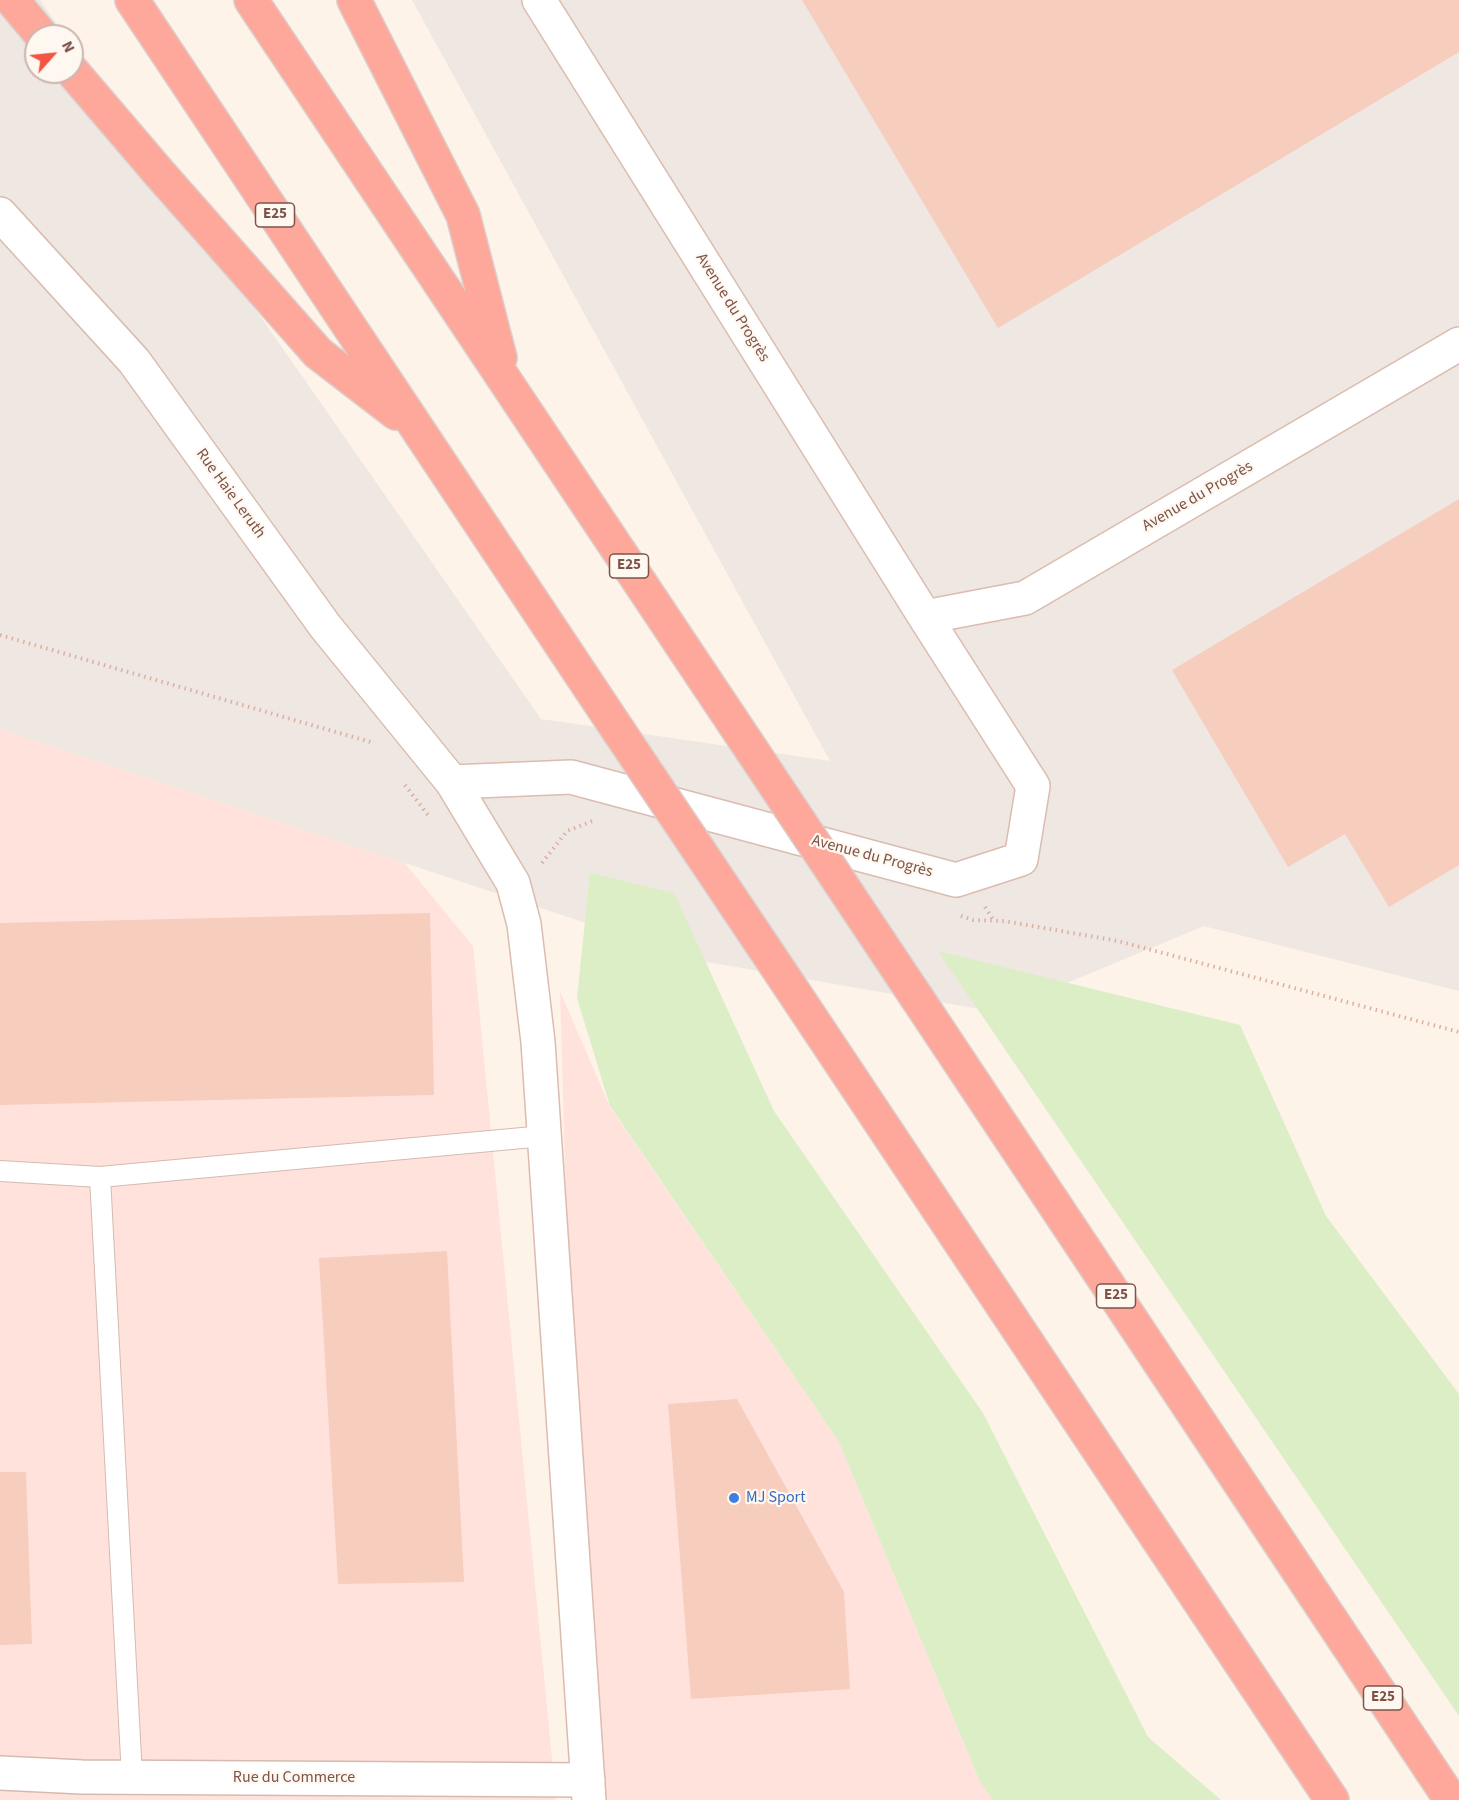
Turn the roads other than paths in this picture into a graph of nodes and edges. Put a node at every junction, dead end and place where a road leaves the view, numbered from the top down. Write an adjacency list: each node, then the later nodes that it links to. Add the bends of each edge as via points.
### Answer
1 (12, 0): 6 (highway)
2 (132, 0): 11 (highway, E25)
3 (250, 0): 10 (highway, E25)
4 (354, 0): 10 (highway, via 463,215)
5 (539, 0): 12 (street, Avenue du Progrès)
6 (32, 24)
7 (83, 84): 11 (highway, via 318,353)
8 (0, 214): 13 (street, Rue Haie Leruth, via 134,361 325,626)
9 (1459, 344): 12 (street, Avenue du Progrès, via 1025,598)
10 (506, 383): 21 (highway, E25, bridge)
11 (418, 430): 20 (highway, E25, bridge)
12 (925, 617): 13 (street, Avenue du Progrès, via 1033,786 1021,859 956,880 571,777)
13 (452, 782): 14 (street, Rue Haie Leruth, via 513,883 524,924)
14 (544, 1136): 16 (lane); 19 (street, Rue Haie Leruth)
15 (0, 1172): 16 (lane)
16 (100, 1177): 18 (lane)
17 (0, 1773): 18 (street, Rue du Commerce)
18 (132, 1777): 19 (street, Rue du Commerce)
19 (588, 1790)
20 (1332, 1800)
21 (1451, 1800)

